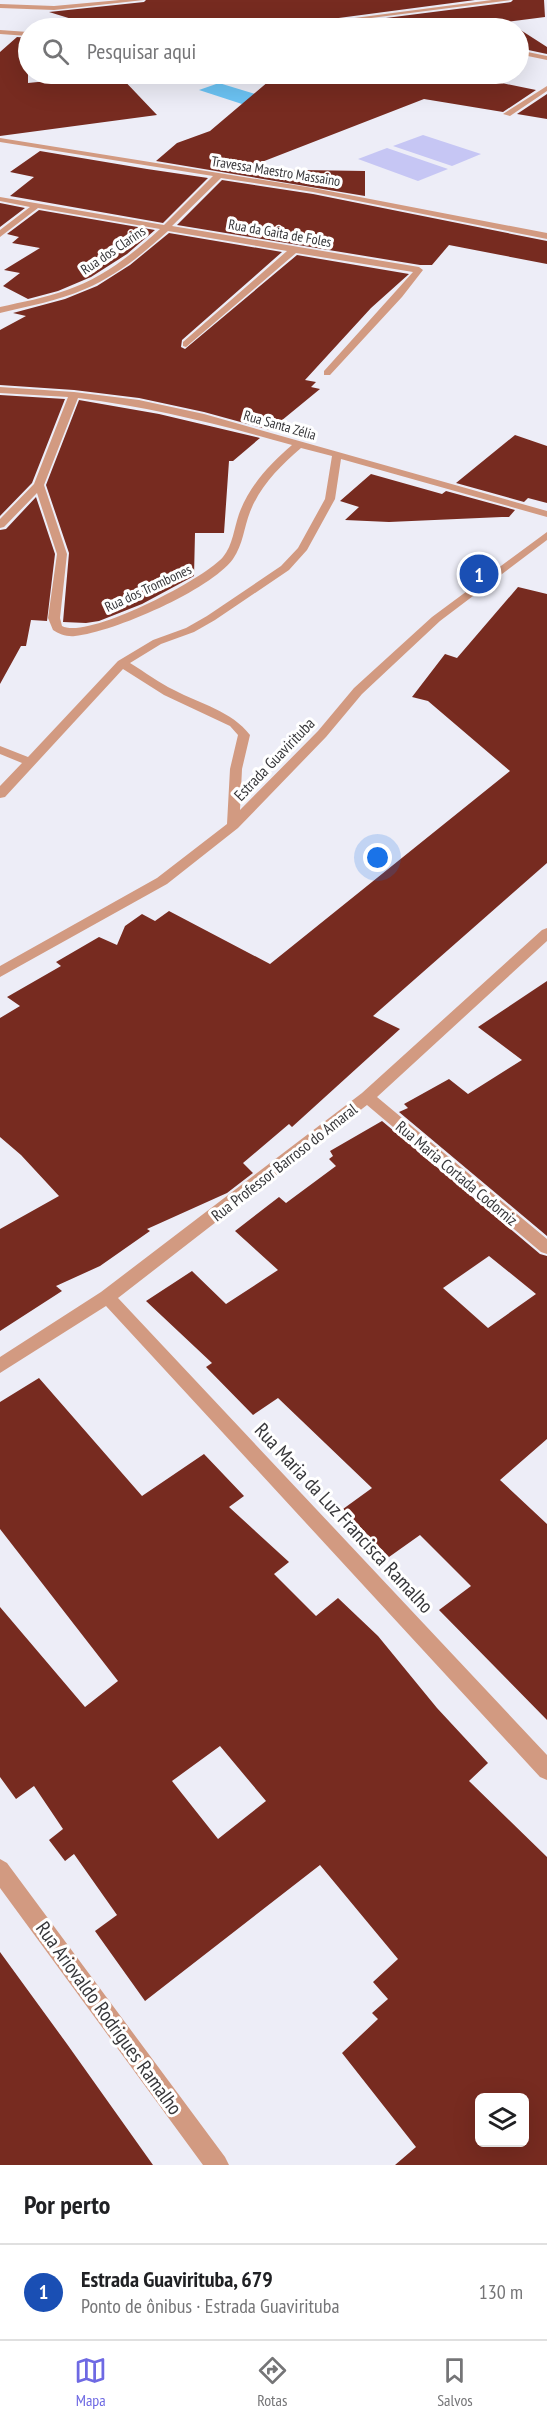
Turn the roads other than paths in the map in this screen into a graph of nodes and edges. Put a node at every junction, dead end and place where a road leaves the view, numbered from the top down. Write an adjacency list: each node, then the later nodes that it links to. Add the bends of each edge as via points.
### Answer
1 (141, 0): 3 (street, via 54,8)
2 (508, 0): 4 (street)
3 (0, 6)
4 (362, 18)
5 (0, 32): 6 (street)
6 (18, 33)
7 (529, 54): 8 (street)
8 (547, 58)
9 (547, 88): 10 (street)
10 (507, 114)
11 (0, 140): 12 (street, Travessa Maestro Massaino)
12 (219, 175): 15 (street, Rua dos Clarins); 17 (street, Travessa Maestro Massaino)
13 (0, 199): 14 (street, Rua da Gaita de Foles)
14 (37, 205): 15 (street, Rua da Gaita de Foles); 16 (street)
15 (168, 228): 18 (street, Rua da Gaita de Foles); 19 (street, Rua dos Clarins, via 91,283)
16 (0, 234)
17 (547, 236)
18 (294, 250): 20 (street); 21 (street, Rua da Gaita de Foles, via 418,270)
19 (0, 310)
20 (186, 344)
21 (327, 373)
22 (0, 390): 23 (street, Rua Santa Zélia)
23 (74, 395): 24 (street, Rua Santa Zélia, via 204,417); 26 (street)
24 (299, 444): 25 (street, Rua Santa Zélia); 26 (street, Rua dos Trombones, via 272,467 259,486 246,508 230,555 215,572 155,603 87,631 65,633 57,628 54,618 62,554)
25 (337, 455): 27 (street, Rua Santa Zélia); 30 (street, via 330,499 311,537 285,568 211,618)
26 (39, 485): 28 (street)
27 (547, 514)
28 (0, 525)
29 (547, 534): 34 (street, Estrada Guavirituba, via 418,635 358,691 322,734)
30 (122, 663): 32 (street); 34 (street, via 168,693 241,728 244,735 236,769)
31 (0, 750): 32 (street)
32 (31, 762): 33 (street)
33 (0, 794)
34 (233, 825): 36 (street, Estrada Guavirituba, via 162,881)
35 (547, 933): 37 (street, Rua Professor Barroso do Amaral)
36 (0, 972)
37 (368, 1097): 38 (street, Rua Maria Cortada Codorniz); 39 (street, Rua Professor Barroso do Amaral)
38 (547, 1248)
39 (107, 1297): 40 (street, Rua Professor Barroso do Amaral); 41 (street, Rua Maria da Luz Francisca Ramalho)
40 (0, 1366)
41 (547, 1770)
42 (0, 1870): 43 (street, Rua Ariovaldo Rodrigues Ramalho)
43 (217, 2165)

